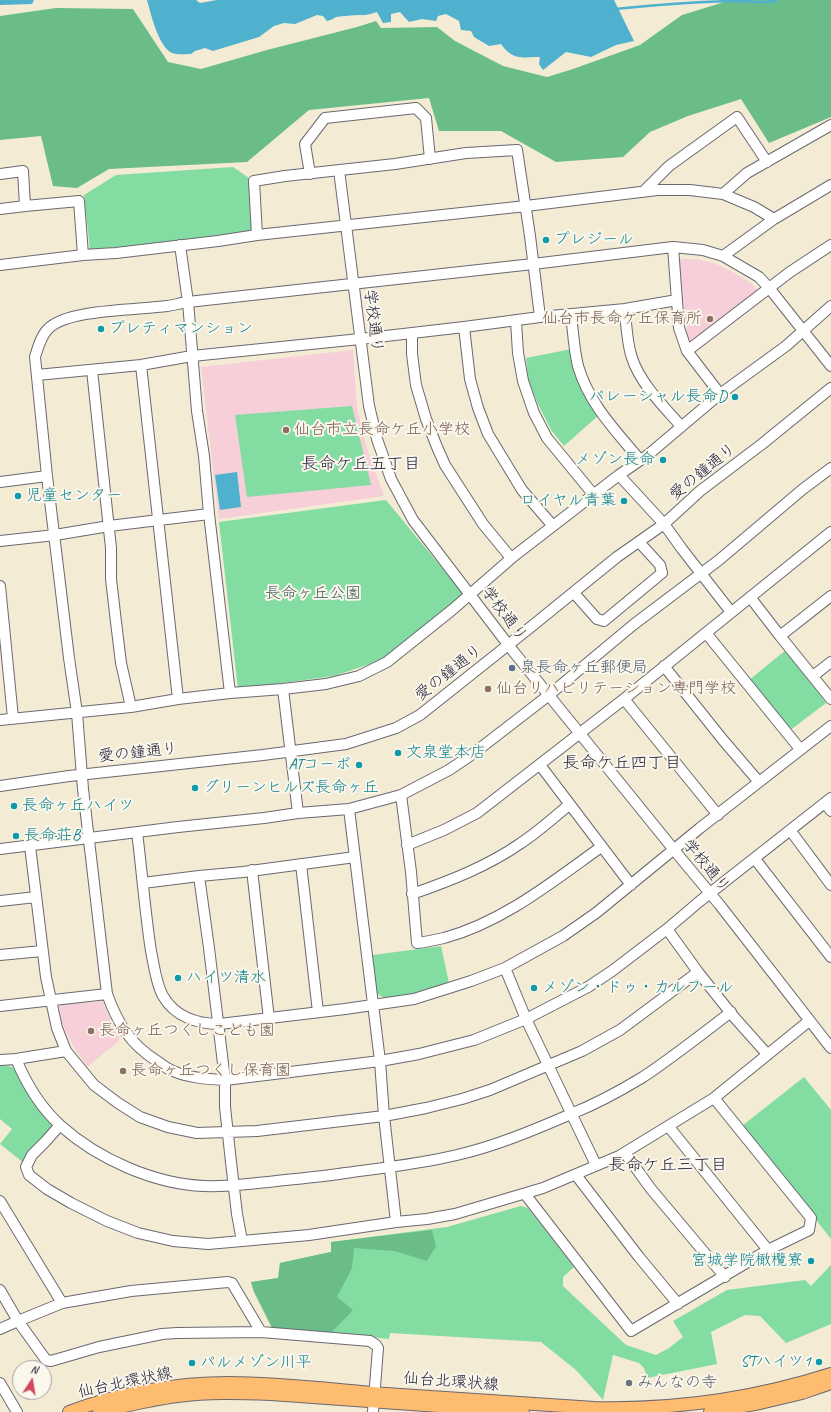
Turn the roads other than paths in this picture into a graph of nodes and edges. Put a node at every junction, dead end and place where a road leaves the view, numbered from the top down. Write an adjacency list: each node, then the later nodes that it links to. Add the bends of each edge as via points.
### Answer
1 (831, 125): 3 (street)
2 (430, 159): 4 (street); 6 (street, via 426,118 416,108 325,118 305,144); 11 (street, via 466,153 517,150)
3 (767, 162): 8 (street, via 737,117 670,166); 9 (street, via 747,173)
4 (339, 170): 6 (street); 14 (street, 学校通り)
5 (0, 174): 10 (street, via 23,171)
6 (310, 174): 15 (street, via 254,181)
7 (831, 185): 13 (street)
8 (643, 192): 9 (street, via 690,190); 11 (street)
9 (723, 194): 13 (street)
10 (25, 206): 12 (street); 19 (street, via 79,202)
11 (526, 206): 14 (street); 21 (street)
12 (0, 209)
13 (774, 219): 20 (street)
14 (345, 226): 15 (street); 23 (street, 学校通り)
15 (257, 235): 17 (street)
16 (831, 244): 24 (street)
17 (180, 245): 19 (street, via 116,254); 26 (street)
18 (673, 247): 20 (street, via 703,250); 21 (street); 25 (street)
19 (83, 255): 22 (street)
20 (723, 256): 24 (street, via 759,277)
21 (533, 264): 23 (street); 30 (street)
22 (0, 265)
23 (353, 283): 26 (street); 35 (street, 学校通り)
24 (770, 289): 33 (street); 36 (street)
25 (677, 300): 28 (street); 36 (street, via 679,328)
26 (188, 302): 37 (street); 41 (street, via 77,315 61,320 48,329 40,342 35,357)
27 (831, 306): 33 (street)
28 (625, 309): 29 (street); 44 (street, via 632,359 643,379)
29 (571, 314): 30 (street); 45 (street, via 578,365 587,391 600,413)
30 (540, 316): 31 (street)
31 (516, 321): 32 (street); 50 (street, via 523,381 534,413 547,438)
32 (464, 327): 34 (street); 55 (street, via 470,379 488,434 522,490)
33 (803, 332): 39 (street); 43 (street)
34 (412, 333): 35 (street); 60 (street, via 416,385 436,445 445,465 482,524)
35 (360, 339): 37 (street); 64 (street, 学校通り, via 369,406 391,478 413,520)
36 (687, 351): 43 (street)
37 (192, 356): 38 (street); 51 (street)
38 (141, 365): 40 (street); 52 (street)
39 (831, 366)
40 (92, 370): 41 (street); 54 (street)
41 (37, 375): 48 (street)
42 (831, 388): 53 (street, 愛の鐘通り, via 700,491)
43 (720, 394): 44 (street)
44 (681, 426): 45 (street)
45 (640, 460): 47 (street)
46 (831, 468): 61 (street)
47 (619, 475): 50 (street); 53 (street)
48 (47, 476): 49 (street); 57 (street)
49 (0, 482)
50 (593, 494): 55 (street)
51 (209, 514): 52 (street); 75 (street)
52 (158, 520): 54 (street); 77 (street)
53 (664, 524): 59 (street, 愛の鐘通り); 61 (street)
54 (109, 526): 57 (street); 80 (street, via 117,636)
55 (553, 526): 60 (street)
56 (831, 532): 66 (street)
57 (55, 535): 58 (street); 81 (street)
58 (0, 541)
59 (639, 542): 63 (street, 愛の鐘通り); 63 (street, via 660,565 662,573 604,620 597,619)
60 (511, 558): 64 (street)
61 (701, 574): 67 (street); 76 (street, via 633,625)
62 (0, 586): 82 (street)
63 (574, 593): 70 (street, 愛の鐘通り)
64 (470, 595): 70 (street, 学校通り); 74 (street, via 387,662 359,676 326,684)
65 (831, 596): 69 (street)
66 (750, 597): 67 (street); 69 (street)
67 (731, 612): 68 (street)
68 (706, 633): 72 (street); 86 (street)
69 (780, 636): 73 (street)
70 (508, 645): 76 (street, 学校通り); 87 (street, 愛の鐘通り, via 420,715 396,728 346,744)
71 (831, 662): 73 (street)
72 (664, 666): 78 (street); 90 (street)
73 (813, 676): 79 (street)
74 (283, 689): 75 (street); 87 (street)
75 (230, 693): 77 (street)
76 (548, 695): 85 (street, 学校通り); 92 (street, via 474,753 449,770)
77 (178, 699): 80 (street)
78 (624, 699): 85 (street); 97 (street)
79 (831, 699)
80 (131, 707): 81 (street)
81 (78, 713): 82 (street); 89 (street)
82 (13, 718): 83 (street)
83 (0, 720)
84 (829, 730): 86 (street)
85 (580, 734): 88 (street); 105 (street, 学校通り)
86 (800, 749): 90 (street)
87 (291, 751): 89 (street, 愛の鐘通り); 96 (street)
88 (540, 765): 94 (street); 101 (street, via 477,813 444,830)
89 (82, 775): 91 (street, 愛の鐘通り); 100 (street)
90 (758, 782): 97 (street)
91 (0, 786)
92 (401, 795): 95 (street); 101 (street)
93 (829, 804): 98 (street)
94 (569, 805): 103 (street); 115 (street, via 521,843 491,862)
95 (349, 809): 96 (street); 106 (street)
96 (298, 813): 99 (street)
97 (718, 815): 105 (street)
98 (790, 830): 107 (street); 113 (street)
99 (137, 832): 100 (street); 111 (street)
100 (89, 839): 102 (street); 124 (street)
101 (407, 844): 115 (street)
102 (30, 846): 104 (street); 116 (street)
103 (601, 847): 112 (street); 115 (street, via 551,883 493,919 444,938 417,943)
104 (0, 849)
105 (673, 850): 112 (street); 114 (street, 学校通り)
106 (355, 857): 108 (street); 126 (street)
107 (754, 859): 114 (street); 121 (street)
108 (302, 864): 109 (street); 128 (street)
109 (252, 870): 110 (street); 130 (street)
110 (199, 876): 111 (street); 133 (street)
111 (143, 883): 133 (street, via 155,971 163,996 183,1016 209,1025)
112 (631, 885): 122 (street, via 563,936)
113 (831, 886)
114 (710, 893): 118 (street); 132 (street, 学校通り)
115 (412, 894)
116 (36, 897): 117 (street); 119 (street)
117 (0, 901)
118 (667, 929): 123 (street); 131 (street, via 612,971)
119 (42, 950): 120 (street); 125 (street)
120 (0, 955)
121 (831, 957)
122 (505, 968): 126 (street, via 414,998); 131 (street)
123 (698, 972): 129 (street); 140 (street, via 620,1030 582,1051)
124 (107, 994): 125 (street); 141 (street, via 115,1015 128,1037 146,1054 173,1071)
125 (50, 1000): 127 (street); 135 (street)
126 (372, 1005): 128 (street); 139 (street)
127 (0, 1006)
128 (318, 1012): 130 (street)
129 (731, 1012): 136 (street); 143 (street, via 642,1077)
130 (269, 1019): 133 (street)
131 (526, 1019): 139 (street, via 474,1040); 140 (street)
132 (809, 1021): 134 (street, 学校通り); 136 (street)
133 (217, 1024): 141 (street)
134 (831, 1048)
135 (66, 1051): 137 (street); 147 (street, via 94,1085 140,1117 168,1127 197,1133)
136 (767, 1054): 142 (street)
137 (16, 1059): 138 (street); 145 (street, via 25,1080)
138 (0, 1060)
139 (380, 1061): 141 (street); 144 (street)
140 (548, 1065): 143 (street); 144 (street, via 462,1099)
141 (225, 1080): 147 (street)
142 (714, 1098): 146 (street); 157 (street, via 811,1218 809,1230)
143 (572, 1114): 149 (street); 150 (street, via 504,1141 456,1156)
144 (384, 1116): 147 (street); 150 (street)
145 (60, 1125): 152 (street, via 84,1144 118,1164 162,1180 203,1186); 156 (street, via 32,1155 26,1167 29,1175 47,1189 101,1218 138,1233 173,1241 208,1244)
146 (668, 1127): 148 (street); 157 (street)
147 (228, 1133): 152 (street)
148 (625, 1153): 149 (street); 158 (street, via 651,1189)
149 (596, 1165): 151 (street)
150 (390, 1167): 152 (street); 155 (street)
151 (576, 1175): 153 (street); 161 (street)
152 (234, 1186): 156 (street)
153 (525, 1194): 155 (street, via 427,1220); 161 (street, via 631,1331)
154 (0, 1201): 160 (street)
155 (396, 1222): 156 (street, via 309,1235)
156 (242, 1241)
157 (768, 1250): 158 (street)
158 (725, 1277): 161 (street)
159 (0, 1290): 162 (street)
160 (62, 1303): 162 (street); 164 (street, via 131,1291 228,1282 232,1283)
161 (678, 1304)
162 (18, 1321): 163 (street); 164 (street, via 40,1353 46,1360 51,1361 100,1347 162,1334)
163 (0, 1329)
164 (260, 1332): 168 (street, via 374,1342 378,1348)
165 (831, 1374): 168 (main road, 仙台北環状線, via 793,1386 734,1398 632,1409)
166 (0, 1383): 169 (street)
167 (831, 1383): 174 (main road, via 802,1393)
168 (374, 1402): 170 (main road, 仙台北環状線, via 256,1384 194,1385 137,1393); 171 (main road, 仙台北環状線, via 234,1392 205,1393 144,1401); 172 (main road, 仙台北環状線)
169 (17, 1412)
170 (69, 1412)
171 (99, 1412)
172 (523, 1412)
173 (710, 1412): 174 (main road)
174 (716, 1412)

